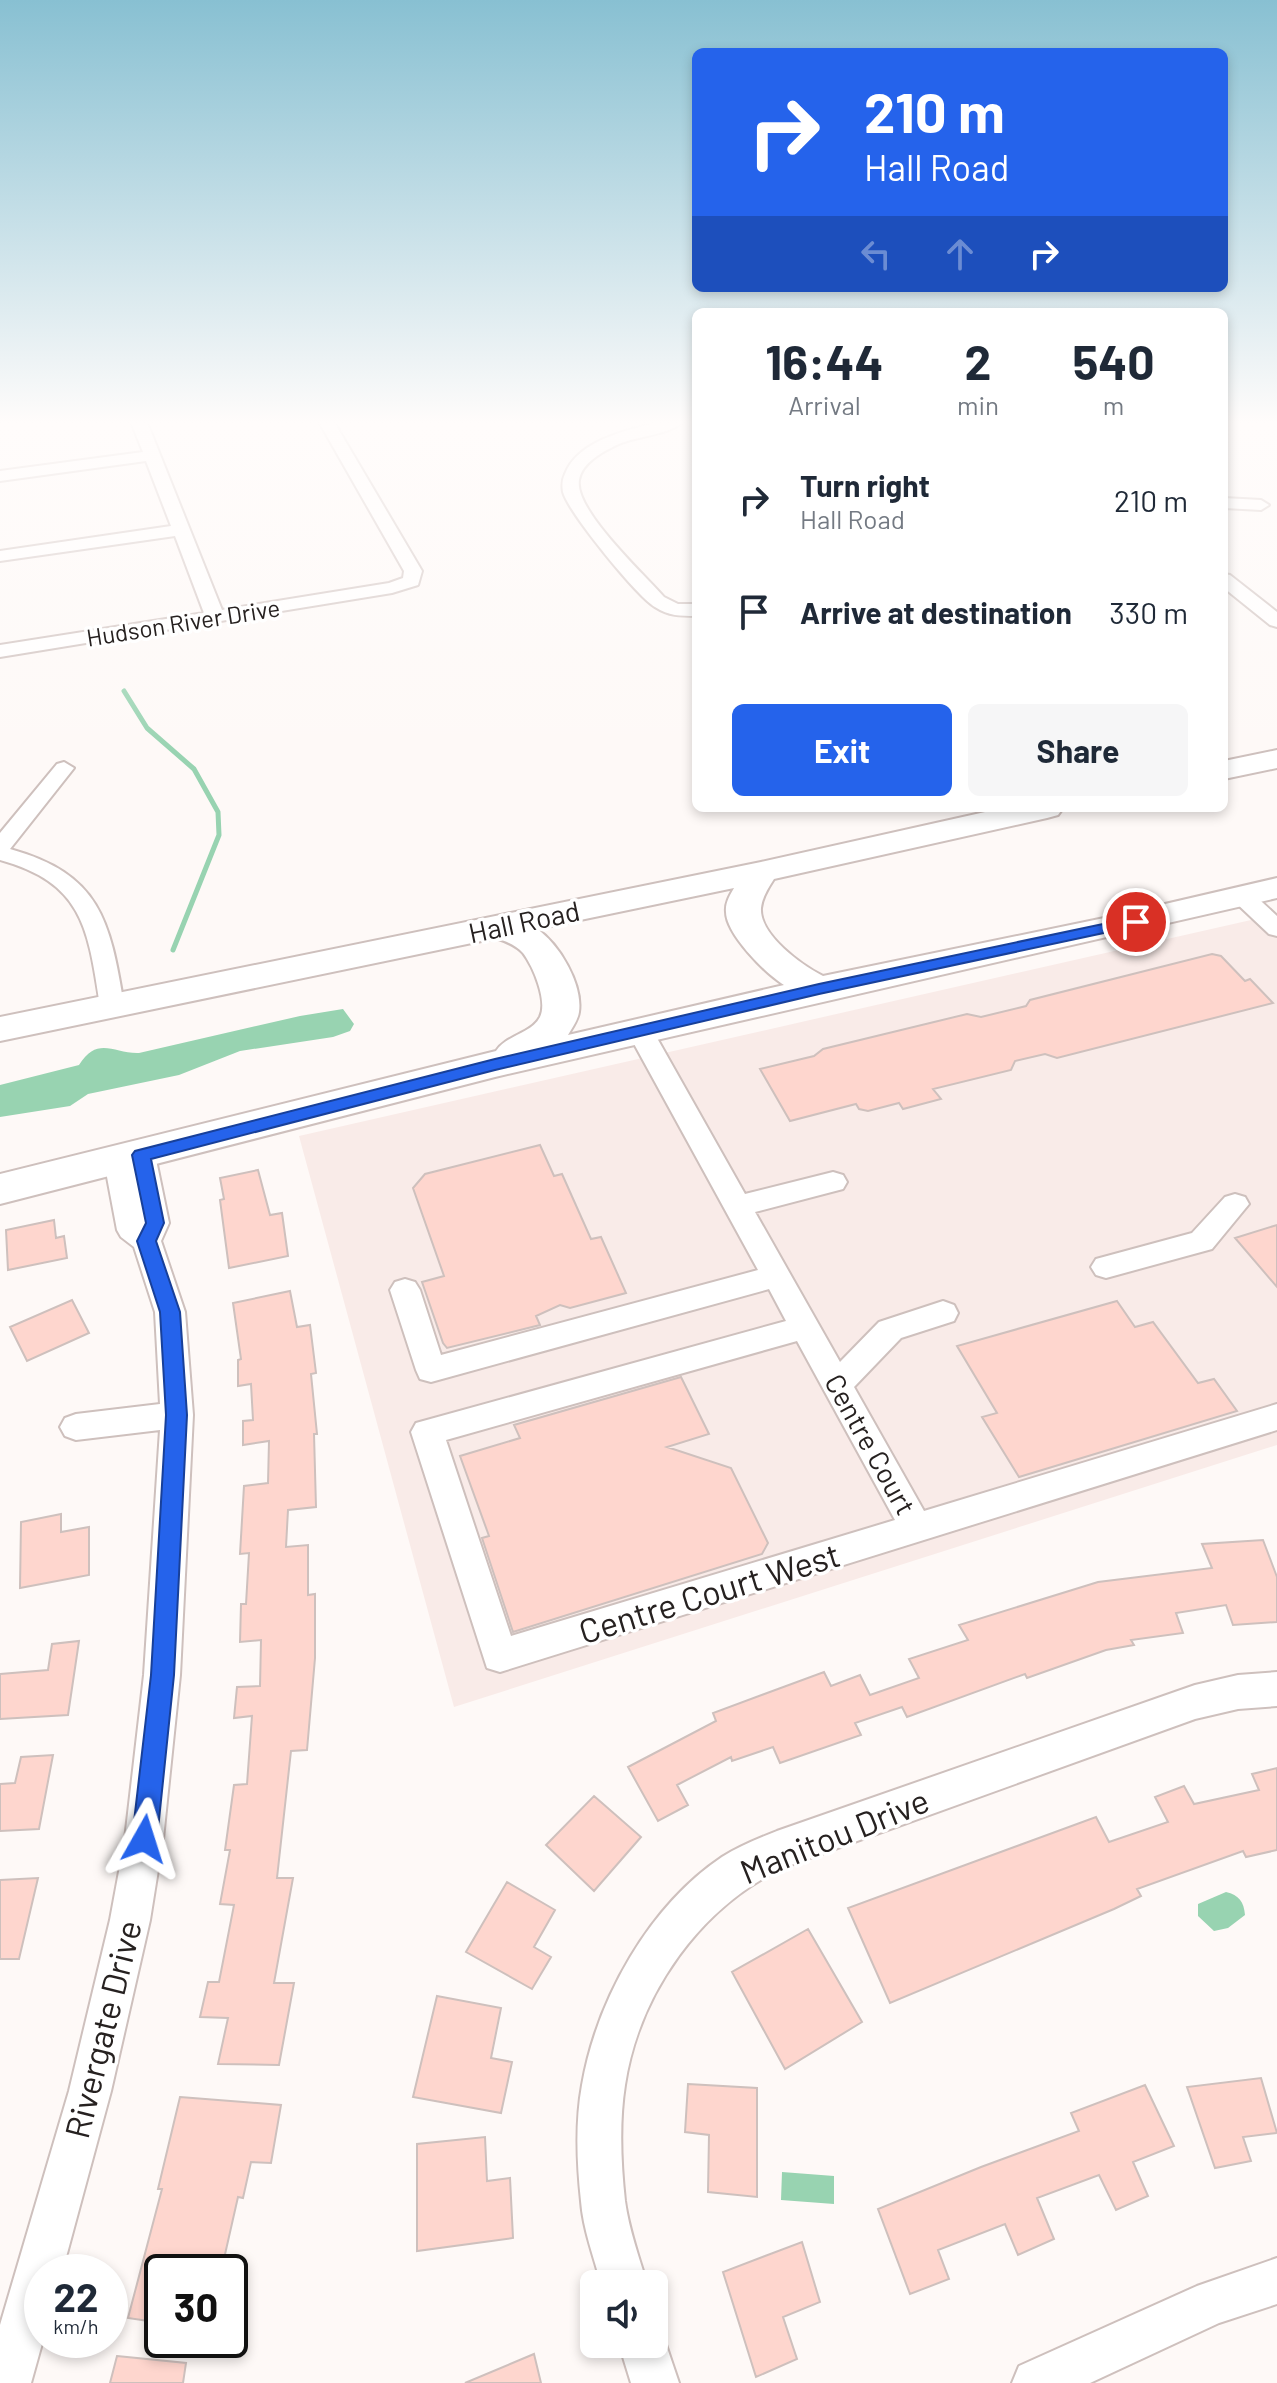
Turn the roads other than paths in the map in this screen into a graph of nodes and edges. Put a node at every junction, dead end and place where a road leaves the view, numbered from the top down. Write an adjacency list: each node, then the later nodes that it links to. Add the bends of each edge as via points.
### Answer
1 (158, 533): 5 (street)
2 (181, 533): 8 (street)
3 (391, 533): 8 (street, Hudson River Drive, via 413,571 412,581)
4 (601, 533): 7 (street, via 658,601 674,610)
5 (0, 556)
6 (1228, 582): 9 (street)
7 (692, 610)
8 (215, 616): 10 (street, Hudson River Drive)
9 (1277, 621)
10 (0, 651)
11 (1277, 759): 13 (highway)
12 (64, 768): 15 (street)
13 (1228, 769)
14 (1029, 812): 16 (highway, Hall Road)
15 (0, 850): 21 (street, via 62,880 86,903 103,949)
16 (761, 872): 18 (highway, Hall Road); 20 (highway, via 746,900 746,923 771,960)
17 (1260, 892): 19 (street); 20 (highway)
18 (496, 927): 21 (highway, Hall Road); 24 (highway, via 515,931 537,947 562,1010 547,1033)
19 (1277, 929)
20 (819, 989): 23 (highway)
21 (112, 1005): 22 (highway, Hall Road)
22 (0, 1029)
23 (640, 1031): 24 (highway); 29 (street, Centre Court)
24 (495, 1064): 25 (highway)
25 (129, 1158): 27 (highway); 36 (street, Rivergate Drive, via 131,1230 147,1241 170,1312)
26 (833, 1182): 29 (street)
27 (0, 1189)
28 (1235, 1204): 30 (street, via 1202,1241)
29 (738, 1206): 31 (street, Centre Court)
30 (1106, 1267)
31 (777, 1276): 32 (street, via 431,1370); 34 (street, Centre Court)
32 (405, 1290)
33 (943, 1313): 35 (street, via 890,1330)
34 (806, 1327): 35 (street, Centre Court); 39 (street, Centre Court West, via 427,1432 500,1656)
35 (838, 1384): 39 (street, Centre Court)
36 (177, 1415): 38 (street); 44 (street, Rivergate Drive, via 162,1675 130,1920 90,2091)
37 (1277, 1417): 39 (street, Centre Court)
38 (76, 1427)
39 (917, 1529)
40 (1277, 1689): 41 (street, Manitou Drive, via 1226,1694 1165,1713 777,1850 716,1886 656,1955 620,2029 603,2086 603,2205)
41 (620, 2270)
42 (1277, 2281): 46 (street, via 1213,2302)
43 (647, 2358): 45 (street)
44 (7, 2383)
45 (655, 2383)
46 (1036, 2383)

